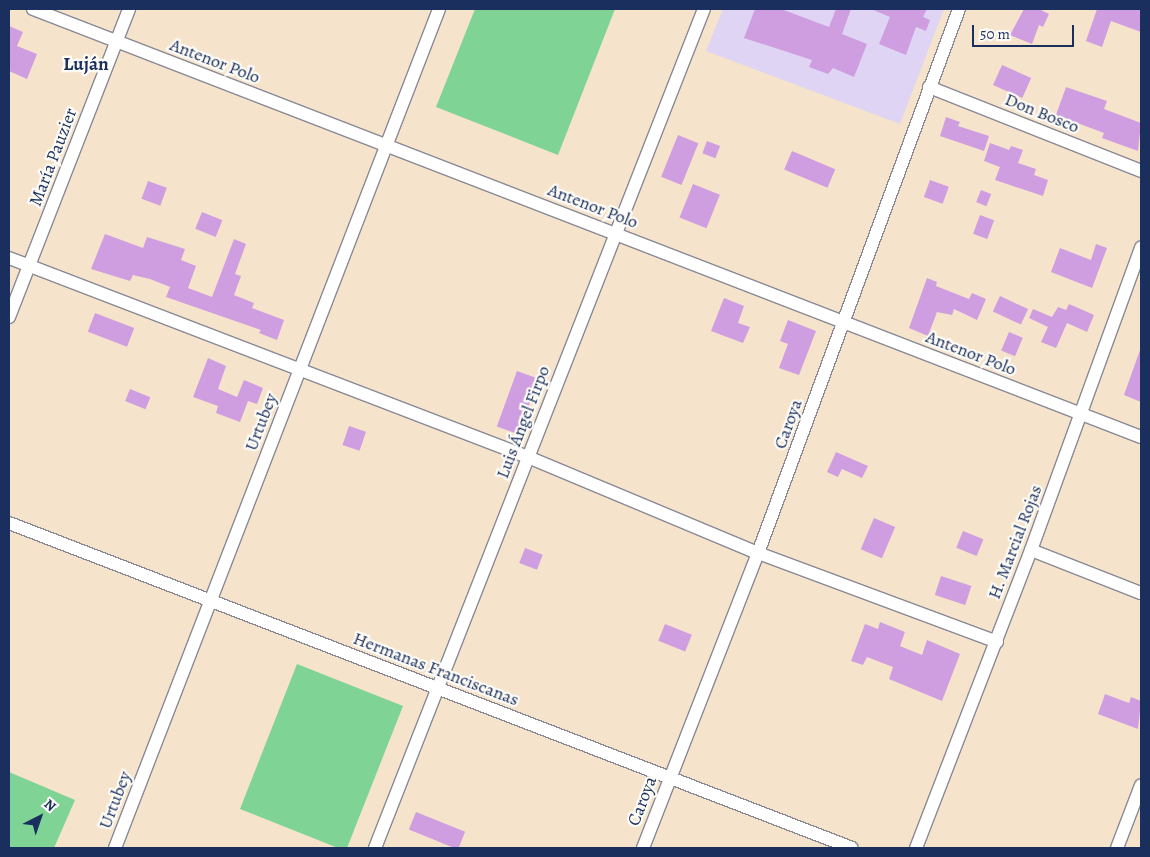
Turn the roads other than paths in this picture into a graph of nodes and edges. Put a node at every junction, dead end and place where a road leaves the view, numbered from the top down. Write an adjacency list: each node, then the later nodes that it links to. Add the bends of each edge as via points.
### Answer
1 (33, 9): 6 (street, Antenor Polo)
2 (129, 9): 6 (street, María Pauzier)
3 (439, 9): 8 (street, Urtubey)
4 (704, 9): 10 (street, Luis Ángel Firpo)
5 (959, 9): 7 (street, Caroya)
6 (116, 41): 8 (street, Antenor Polo); 13 (street, María Pauzier)
7 (929, 86): 9 (street, Don Bosco); 15 (street, Caroya)
8 (386, 145): 10 (street, Antenor Polo); 16 (street, Urtubey)
9 (1141, 171)
10 (616, 234): 15 (street, Antenor Polo); 19 (street, Luis Ángel Firpo)
11 (1141, 246): 17 (street, H. Marcial Rojas)
12 (9, 258): 13 (street)
13 (29, 266): 14 (street, María Pauzier); 16 (street)
14 (9, 318)
15 (844, 323): 17 (street, Antenor Polo); 22 (street, Caroya)
16 (300, 369): 19 (street); 24 (street, Urtubey)
17 (1082, 414): 18 (street, Antenor Polo); 21 (street, H. Marcial Rojas)
18 (1141, 436)
19 (528, 457): 22 (street); 26 (street, Luis Ángel Firpo)
20 (9, 523): 24 (street, Hermanas Franciscanas)
21 (1032, 550): 23 (street); 25 (street, H. Marcial Rojas)
22 (758, 553): 25 (street); 27 (street, Caroya)
23 (1141, 593)
24 (210, 601): 26 (street, Hermanas Franciscanas); 29 (street, Urtubey)
25 (997, 642): 33 (street, H. Marcial Rojas)
26 (438, 689): 27 (street, Hermanas Franciscanas); 30 (street, Luis Ángel Firpo)
27 (670, 778): 31 (street, Caroya); 32 (street, Hermanas Franciscanas)
28 (1141, 785): 34 (street)
29 (119, 847)
30 (375, 848)
31 (643, 848)
32 (852, 848)
33 (916, 848)
34 (1116, 848)

